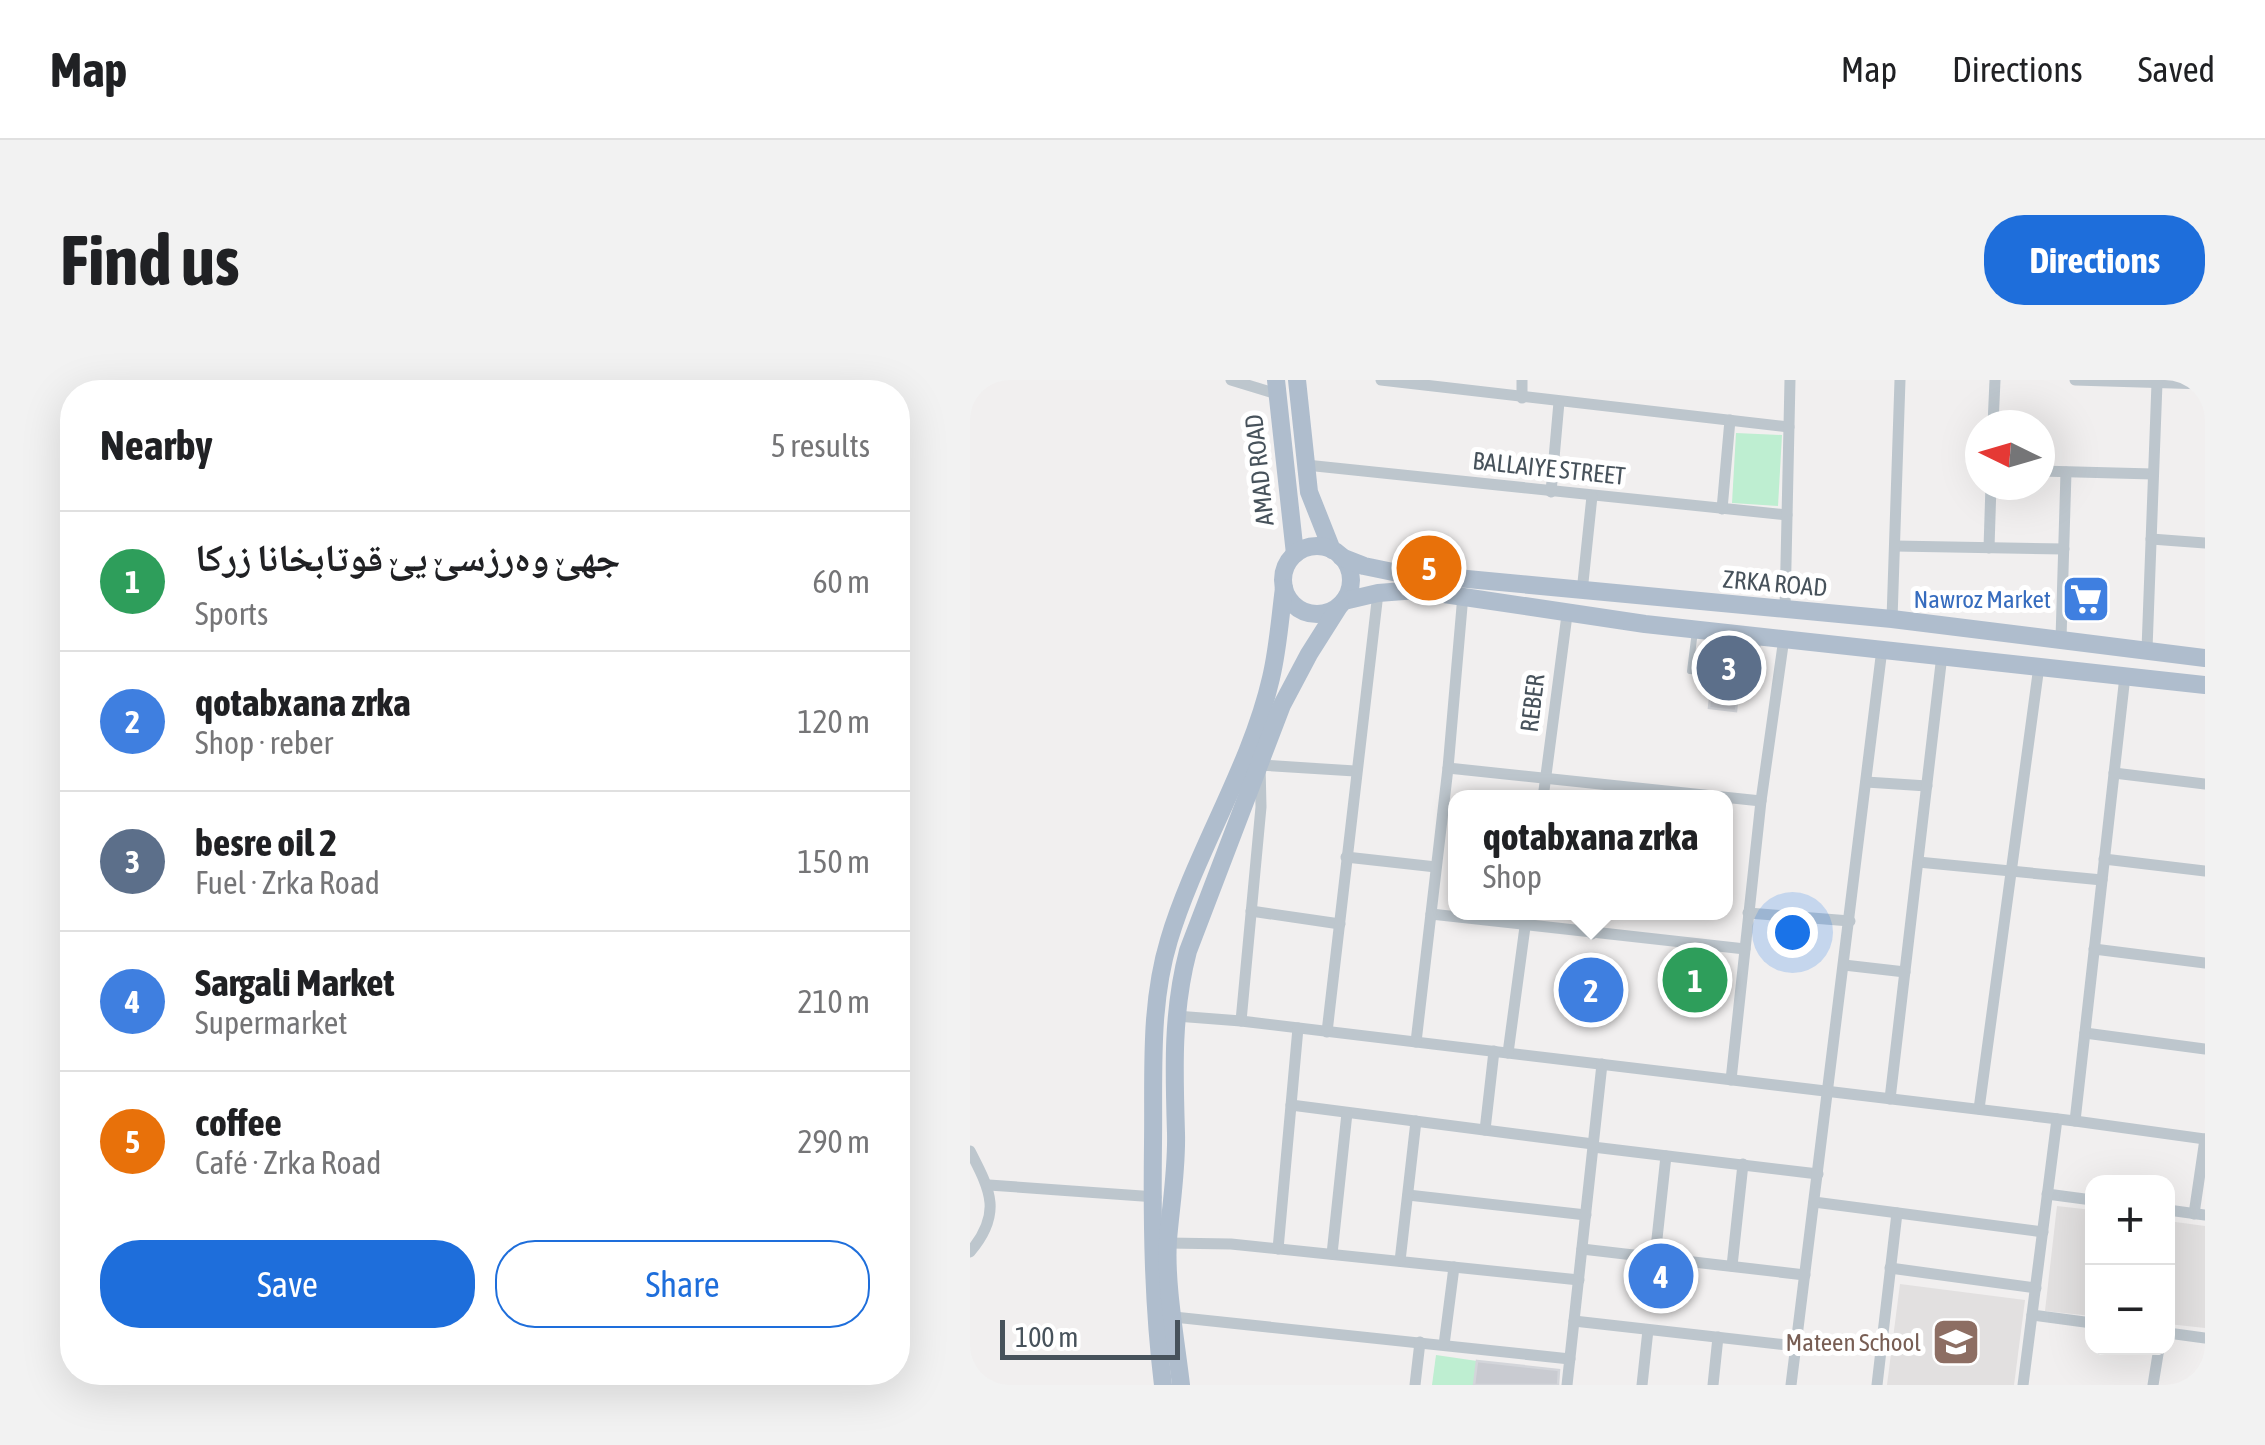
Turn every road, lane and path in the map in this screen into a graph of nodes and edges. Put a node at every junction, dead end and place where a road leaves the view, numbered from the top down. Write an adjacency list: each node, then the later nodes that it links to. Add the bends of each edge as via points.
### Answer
1 (1231, 380): 14 (street)
2 (1297, 380): 20 (main road, AMAD ROAD)
3 (1381, 380): 12 (street)
4 (1522, 380): 15 (street)
5 (1790, 380): 19 (street)
6 (1900, 380): 31 (street)
7 (1994, 380): 17 (street)
8 (2075, 380): 9 (street)
9 (2098, 380): 11 (street)
10 (2189, 382): 11 (street); 13 (street)
11 (2157, 383): 23 (street)
12 (1437, 384): 15 (street)
13 (2205, 384)
14 (1276, 387): 35 (main road, AMAD ROAD)
15 (1522, 398): 16 (street)
16 (1559, 402): 18 (street); 24 (street)
17 (1993, 410)
18 (1730, 420): 19 (street); 27 (street)
19 (1789, 427): 28 (street)
20 (1306, 465): 24 (street, BALLAIYE STREET); 34 (main road, AMAD ROAD, via 1313,506)
21 (2055, 472): 22 (street)
22 (2066, 472): 23 (street); 33 (street)
23 (2152, 474): 29 (street)
24 (1551, 492): 25 (street, BALLAIYE STREET)
25 (1592, 496): 27 (street, BALLAIYE STREET); 37 (street)
26 (1991, 500): 32 (street)
27 (1722, 509): 28 (street, BALLAIYE STREET)
28 (1787, 515): 42 (street)
29 (2150, 539): 30 (street); 51 (street)
30 (2205, 543)
31 (1894, 546): 32 (street); 44 (street)
32 (1989, 548): 33 (street)
33 (2064, 549): 49 (street)
34 (1337, 553): 35 (main road, via 1312,546); 37 (main road, ZRKA ROAD, via 1393,572); 41 (main road, via 1351,578)
35 (1295, 554): 36 (main road)
36 (1284, 588): 41 (main road, via 1297,608 1311,614); 121 (main road, via 1271,680 1168,942 1159,983 1151,1056)
37 (1582, 592): 40 (main road, ZRKA ROAD)
38 (1378, 593): 39 (main road); 41 (main road); 59 (street)
39 (1463, 595): 43 (main road); 58 (street)
40 (1648, 597): 42 (main road, ZRKA ROAD); 45 (main road)
41 (1342, 603): 57 (main road, via 1292,685)
42 (1785, 609): 44 (main road, ZRKA ROAD)
43 (1567, 614): 45 (main road); 61 (street, REBER)
44 (1892, 619): 49 (main road, ZRKA ROAD)
45 (1645, 624): 46 (main road)
46 (1695, 629): 47 (main road); 47 (lane, via 1690,671 1754,678)
47 (1759, 636): 48 (main road)
48 (1784, 638): 50 (main road); 70 (street)
49 (2061, 639): 51 (main road, ZRKA ROAD)
50 (1882, 648): 52 (main road); 62 (street)
51 (2147, 649): 53 (main road, ZRKA ROAD)
52 (1942, 655): 54 (main road); 65 (street)
53 (2205, 658)
54 (2039, 666): 55 (main road); 75 (street)
55 (2125, 676): 56 (main road); 60 (street)
56 (2205, 685)
57 (1260, 765): 59 (street); 78 (street); 93 (main road, via 1188,950)
58 (1448, 768): 61 (street); 74 (street)
59 (1355, 771): 71 (street)
60 (2114, 773): 64 (street); 72 (street)
61 (1546, 776): 63 (street); 66 (street, REBER)
62 (1866, 782): 65 (street); 85 (street)
63 (1614, 783): 67 (street); 68 (street)
64 (2205, 784)
65 (1927, 786): 73 (street)
66 (1544, 790)
67 (1613, 790)
68 (1668, 790)
69 (1733, 798): 70 (street)
70 (1761, 802): 79 (street)
71 (1346, 857): 74 (street); 86 (street)
72 (2104, 859): 76 (street); 77 (street)
73 (1918, 862): 75 (street); 92 (street)
74 (1436, 867): 80 (street)
75 (2009, 871): 77 (street); 107 (street)
76 (2205, 872)
77 (2102, 880): 88 (street)
78 (1251, 912): 86 (street); 94 (street)
79 (1748, 913): 85 (street); 89 (street)
80 (1431, 914): 81 (street); 98 (street)
81 (1448, 915)
82 (1526, 920): 101 (street)
83 (1530, 920): 87 (street)
84 (1595, 920): 87 (street)
85 (1850, 921): 91 (street)
86 (1340, 924): 96 (street)
87 (1592, 934): 89 (street)
88 (2094, 949): 90 (street); 97 (street)
89 (1745, 950): 103 (street)
90 (2205, 963)
91 (1844, 965): 92 (street); 104 (street)
92 (1905, 972): 105 (street)
93 (1176, 1016): 94 (street); 125 (main road)
94 (1241, 1021): 95 (street)
95 (1298, 1028): 96 (street); 106 (street)
96 (1327, 1032): 98 (street)
97 (2085, 1033): 99 (street); 110 (street)
98 (1416, 1042): 100 (street)
99 (2205, 1049)
100 (1494, 1051): 101 (street); 112 (street)
101 (1508, 1053): 102 (street)
102 (1602, 1064): 103 (street); 114 (street)
103 (1731, 1080): 104 (street)
104 (1829, 1091): 105 (street); 118 (street)
105 (1890, 1098): 107 (street)
106 (1291, 1105): 108 (street); 132 (street)
107 (1979, 1109): 109 (street)
108 (1348, 1113): 111 (street); 135 (street)
109 (2057, 1119): 110 (street); 120 (street)
110 (2075, 1120): 113 (street)
111 (1416, 1122): 112 (street); 122 (street)
112 (1486, 1130): 114 (street)
113 (2205, 1139): 128 (street)
114 (1593, 1146): 116 (street); 129 (street)
115 (970, 1151): 119 (street)
116 (1666, 1156): 117 (street); 136 (street)
117 (1743, 1164): 118 (street); 138 (street)
118 (1818, 1174): 124 (street)
119 (989, 1184): 121 (street); 134 (street, via 985,1227)
120 (2048, 1194): 123 (street); 130 (street)
121 (1152, 1195): 125 (street); 157 (main road, via 1153,1306)
122 (1408, 1195): 129 (street); 137 (street)
123 (2085, 1199)
124 (1814, 1202): 127 (street); 141 (street)
125 (1173, 1204): 131 (main road)
126 (2175, 1211): 128 (street)
127 (1896, 1213): 130 (street); 140 (street)
128 (2200, 1214)
129 (1586, 1215): 133 (street)
130 (2042, 1232): 143 (street)
131 (1168, 1243): 132 (street); 145 (main road)
132 (1278, 1248): 135 (street)
133 (1582, 1249): 136 (street); 142 (street)
134 (970, 1252)
135 (1332, 1254): 137 (street)
136 (1655, 1258): 138 (street)
137 (1400, 1261): 139 (street)
138 (1732, 1266): 141 (street)
139 (1454, 1267): 142 (street); 153 (street)
140 (1890, 1268): 143 (street); 164 (street)
141 (1805, 1275): 154 (street)
142 (1579, 1280): 146 (street)
143 (2036, 1288): 144 (street)
144 (2032, 1315): 147 (street); 165 (street)
145 (1174, 1317): 152 (street); 158 (main road)
146 (1574, 1322): 148 (street); 156 (street)
147 (2085, 1322)
148 (1648, 1330): 150 (street); 161 (street)
149 (2175, 1334): 151 (street)
150 (1718, 1337): 154 (street); 162 (street)
151 (2205, 1338)
152 (1420, 1342): 153 (street); 159 (street)
153 (1444, 1345): 156 (street)
154 (1796, 1346): 163 (street)
155 (2158, 1355): 166 (street)
156 (1570, 1359): 160 (street)
157 (1163, 1385)
158 (1181, 1385)
159 (1414, 1385)
160 (1567, 1385)
161 (1642, 1385)
162 (1713, 1385)
163 (1791, 1385)
164 (1877, 1385)
165 (2023, 1385)
166 (2153, 1385)

